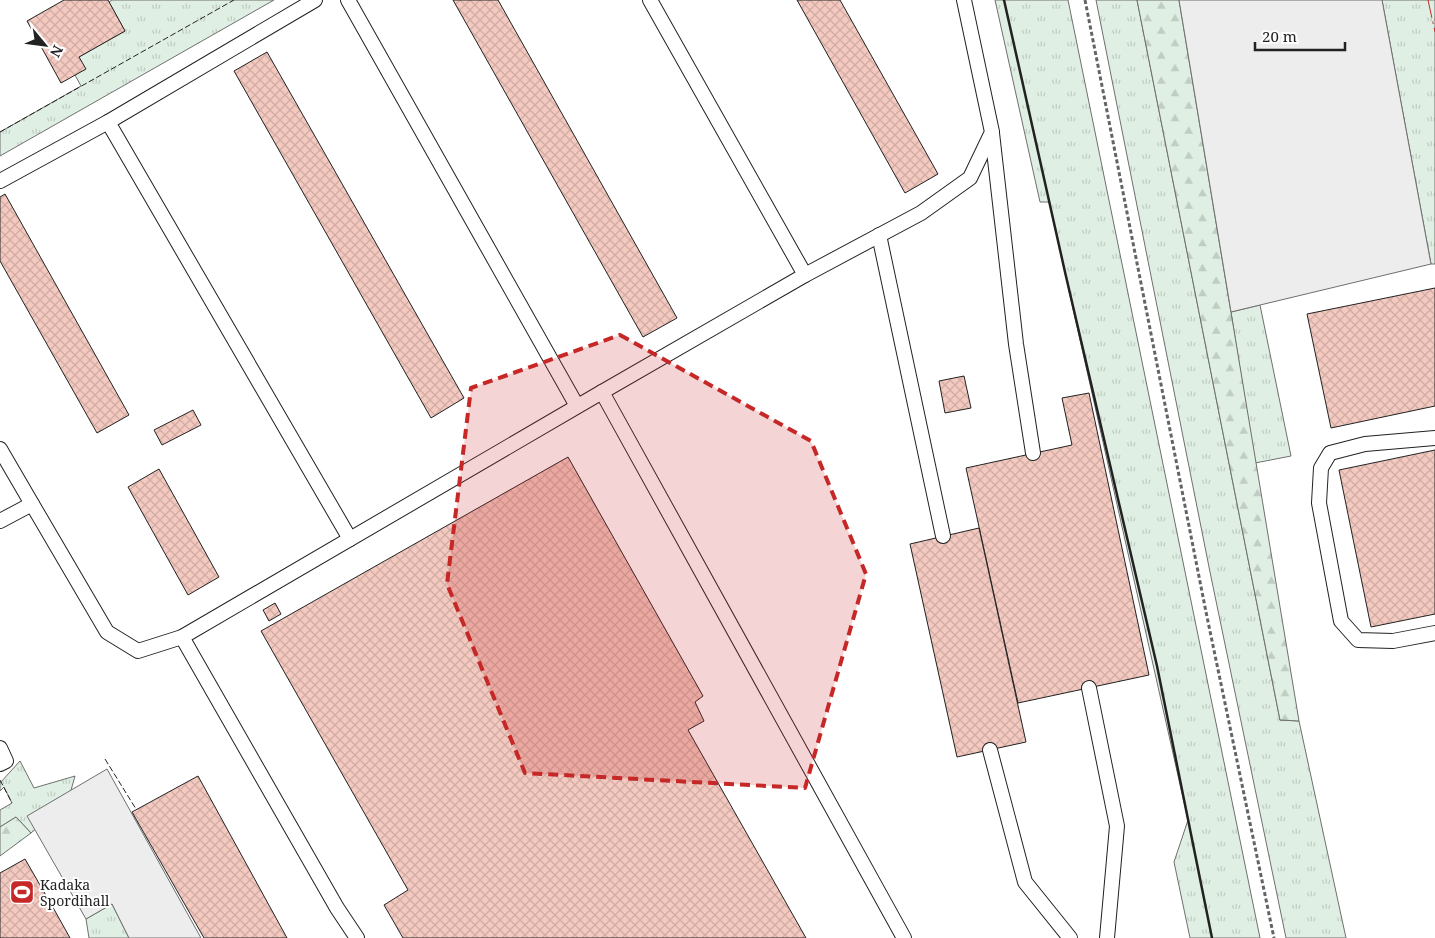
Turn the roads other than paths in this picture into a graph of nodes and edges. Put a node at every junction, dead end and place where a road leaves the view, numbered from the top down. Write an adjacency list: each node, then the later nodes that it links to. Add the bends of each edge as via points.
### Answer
1 (316, 0): 5 (lane)
2 (348, 0): 11 (lane)
3 (650, 0): 9 (lane)
4 (964, 0): 6 (lane)
5 (108, 122): 7 (lane); 18 (lane)
6 (992, 132): 8 (lane, via 970,178 921,213); 14 (lane, via 1016,344)
7 (0, 181)
8 (879, 235): 9 (lane); 17 (lane)
9 (805, 275): 10 (lane)
10 (602, 392): 11 (lane); 26 (lane)
11 (577, 406): 18 (lane)
12 (1435, 438): 19 (lane, via 1364,444 1330,453 1321,468 1319,503 1341,621 1358,640 1393,641)
13 (0, 449): 15 (lane)
14 (1033, 453)
15 (32, 504): 16 (lane); 20 (lane, via 107,632 138,651)
16 (0, 521)
17 (943, 536)
18 (350, 539): 20 (lane)
19 (1435, 633)
20 (182, 637): 25 (lane)
21 (1089, 688): 28 (lane, via 1117,826)
22 (0, 748): 24 (lane, via 6,761)
23 (990, 750): 27 (lane, via 1025,882)
24 (0, 764)
25 (357, 938)
26 (904, 938)
27 (1070, 938)
28 (1107, 938)

